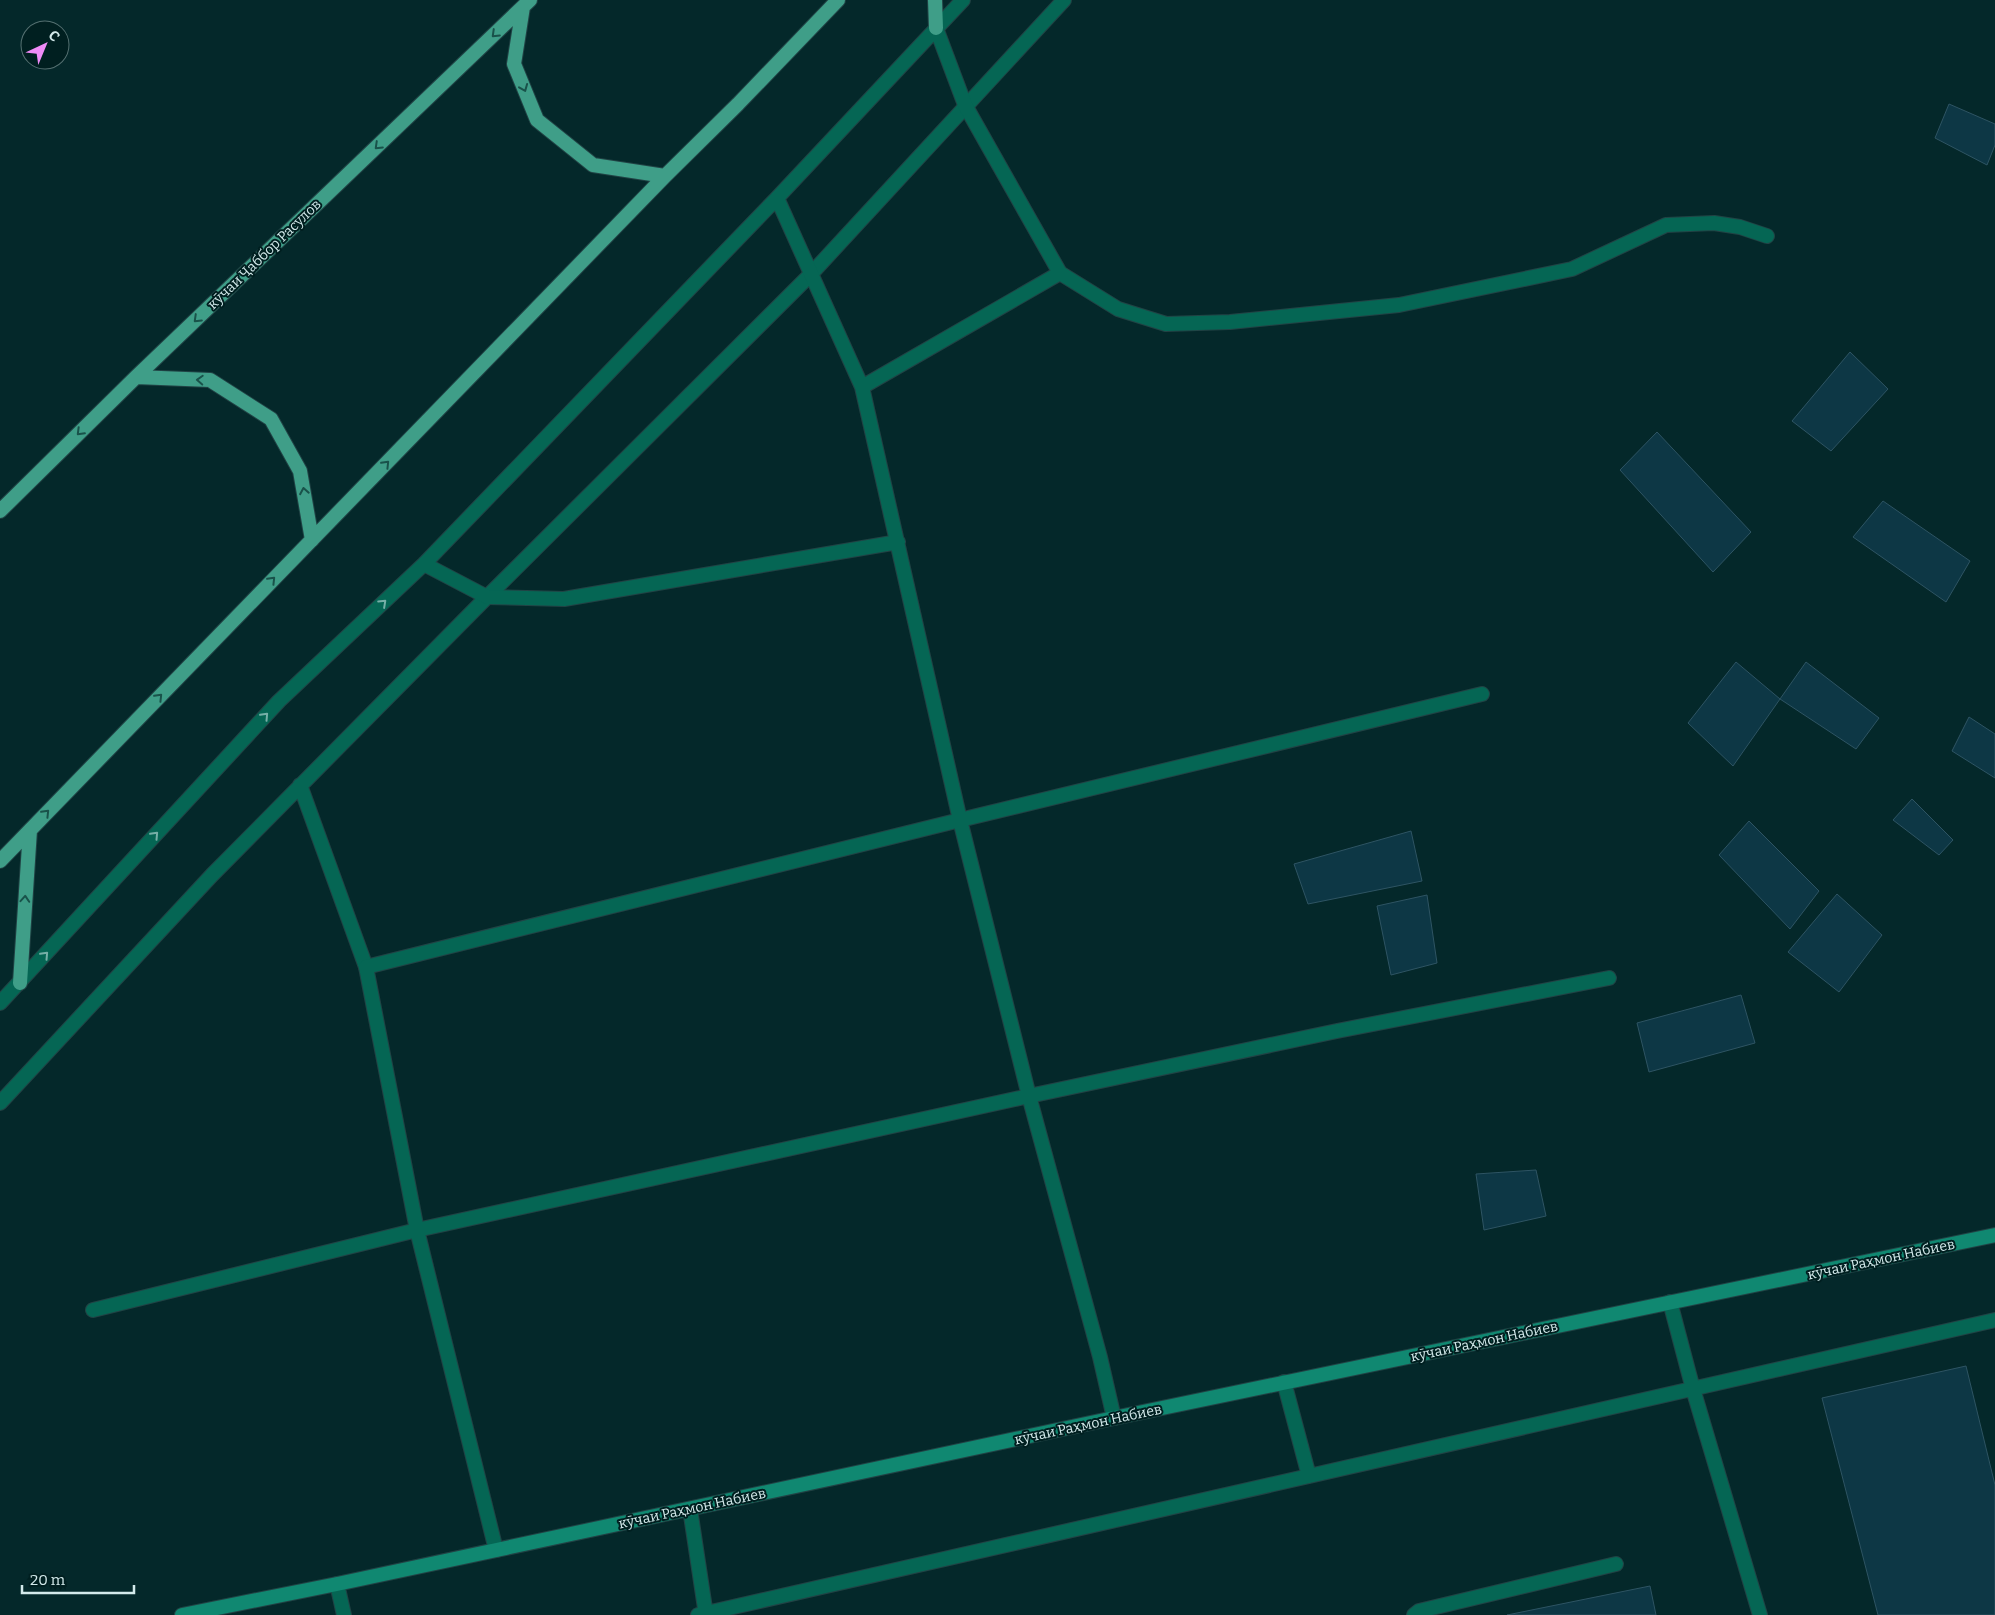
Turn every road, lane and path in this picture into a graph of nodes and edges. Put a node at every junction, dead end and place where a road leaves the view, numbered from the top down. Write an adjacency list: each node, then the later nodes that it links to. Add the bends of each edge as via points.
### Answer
1 (838, 0): 8 (main road)
2 (935, 0): 6 (main road)
3 (963, 0): 6 (street)
4 (1064, 0): 7 (street)
5 (527, 4): 8 (main road, one-way to 8, via 514,64 536,120 593,165); 13 (main road, кӯчаи Ҷаббор Расулов, one-way to 13)
6 (936, 28): 7 (street); 9 (street)
7 (965, 105): 11 (street); 12 (street)
8 (665, 176): 16 (main road, one-way to 8)
9 (777, 198): 12 (street); 18 (street)
10 (1767, 236): 11 (street, via 1714,223 1666,224 1572,269 1399,305 1230,322 1166,324 1118,310)
11 (1060, 273): 14 (street)
12 (811, 274): 14 (street); 19 (street)
13 (136, 377): 15 (main road, кӯчаи Ҷаббор Расулов, one-way to 15); 16 (main road, one-way to 13, via 300,471 271,418 210,380)
14 (862, 387): 17 (street)
15 (0, 510)
16 (312, 540): 23 (main road, one-way to 16)
17 (898, 542): 19 (street, via 564,599); 22 (street)
18 (424, 564): 19 (street); 27 (street, one-way to 18, via 279,701)
19 (487, 597): 21 (street)
20 (1482, 694): 22 (street)
21 (300, 785): 25 (street); 30 (street)
22 (960, 820): 25 (street); 29 (street)
23 (30, 830): 24 (main road); 27 (main road, one-way to 23)
24 (0, 861)
25 (366, 967): 31 (street)
26 (1610, 978): 29 (street)
27 (20, 983): 28 (street)
28 (0, 1003)
29 (1028, 1096): 31 (street); 38 (street)
30 (0, 1103)
31 (417, 1230): 34 (street); 41 (street)
32 (1995, 1235): 33 (main road, кӯчаи Раҳмон Набиев)
33 (1670, 1302): 36 (main road, кӯчаи Раҳмон Набиев); 37 (street)
34 (93, 1310)
35 (1995, 1320): 37 (street)
36 (1284, 1382): 38 (main road, кӯчаи Раҳмон Набиев); 39 (street)
37 (1693, 1389): 39 (street); 48 (street)
38 (1114, 1418): 40 (main road, кӯчаи Раҳмон Набиев)
39 (1309, 1476): 44 (street)
40 (690, 1509): 41 (main road, кӯчаи Раҳмон Набиев); 44 (street)
41 (496, 1550): 43 (main road, кӯчаи Раҳмон Набиев)
42 (1616, 1564): 47 (street, via 1419,1611)
43 (338, 1584): 45 (main road, кӯчаи Раҳмон Набиев); 46 (street)
44 (703, 1614)
45 (182, 1615)
46 (344, 1615)
47 (1414, 1615)
48 (1760, 1615)

